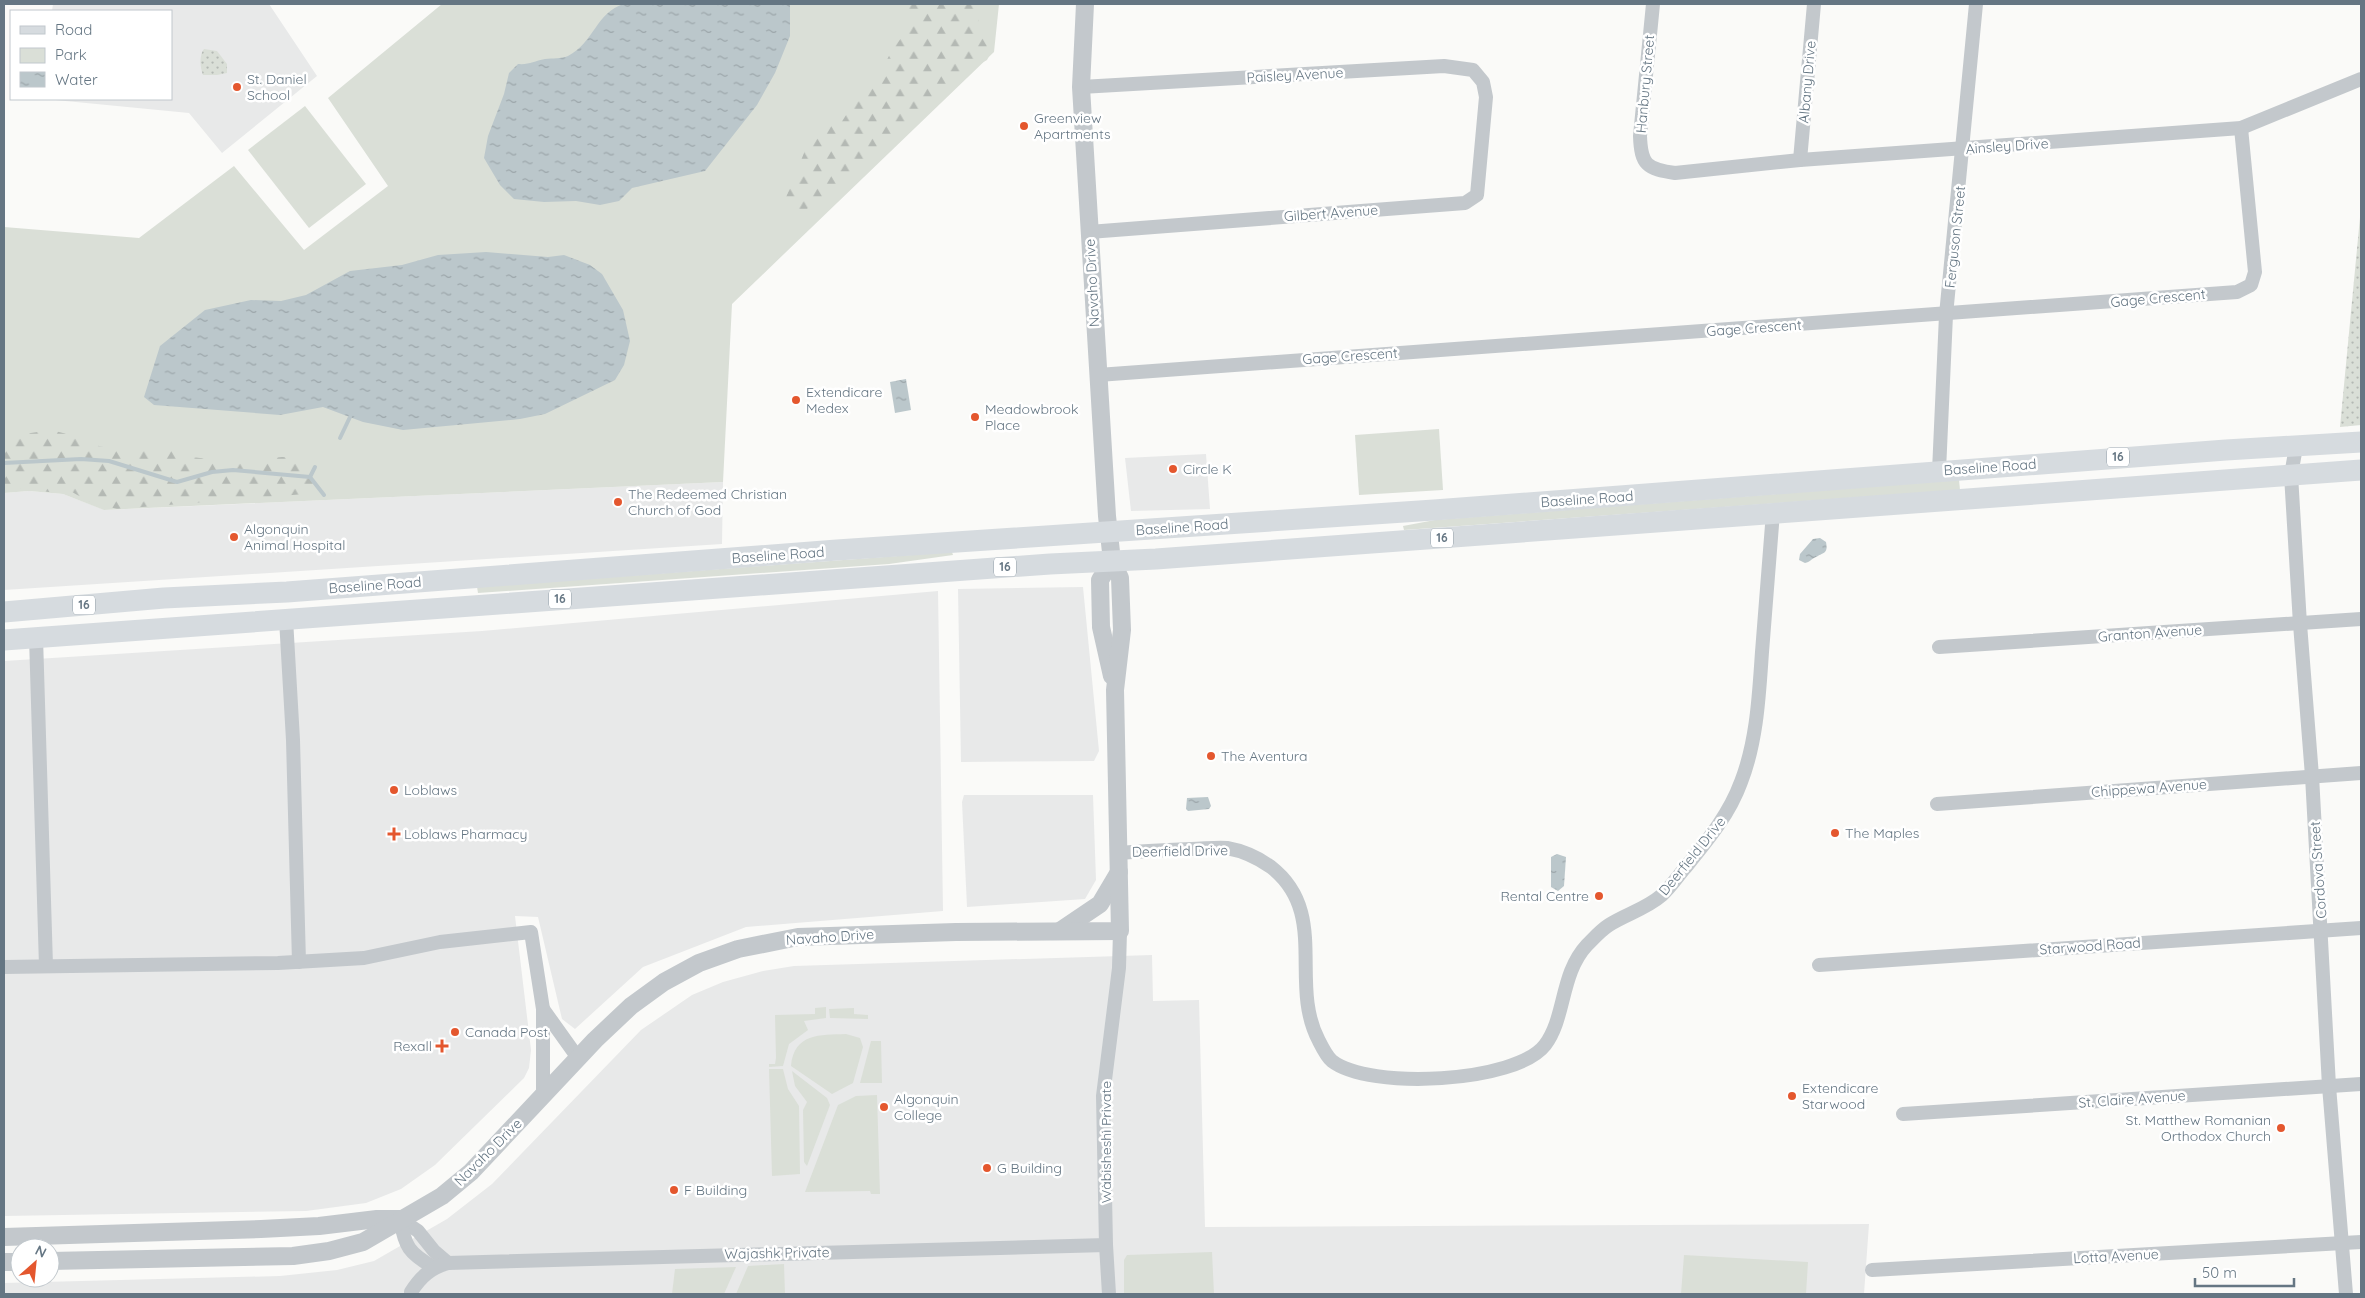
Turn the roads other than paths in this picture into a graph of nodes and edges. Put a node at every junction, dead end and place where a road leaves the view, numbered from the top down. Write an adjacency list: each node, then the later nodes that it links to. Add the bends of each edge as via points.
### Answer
1 (1085, 4): 6 (street, Navaho Drive)
2 (1653, 4): 11 (street, Hanbury Street, via 1640,136 1641,154)
3 (1814, 4): 10 (street, Albany Drive)
4 (1976, 4): 9 (street, Ferguson Street)
5 (2361, 79): 8 (street, Ainsley Drive)
6 (1080, 87): 7 (street, Paisley Avenue, via 1444,66 1473,70 1483,82); 12 (street, Navaho Drive)
7 (1486, 102): 12 (street, Gilbert Avenue, via 1477,195 1465,202)
8 (2241, 128): 9 (street, Ainsley Drive); 13 (street, Gage Crescent, via 2255,272 2251,285 2237,292)
9 (1964, 149): 10 (street, Ainsley Drive); 13 (street, Ferguson Street)
10 (1800, 160): 11 (street, Ainsley Drive, via 1675,173 1656,170)
11 (1646, 164)
12 (1089, 232): 14 (street, Navaho Drive)
13 (1946, 315): 14 (street, Gage Crescent); 18 (street, Ferguson Street)
14 (1098, 375): 21 (street, Navaho Drive)
15 (2361, 442): 16 (main road, Baseline Road / 16)
16 (2296, 446): 18 (main road, Baseline Road / 16); 19 (street, Cordova Street)
17 (2361, 470): 19 (main road, Baseline Road / 16)
18 (1939, 471): 21 (main road, Baseline Road / 16)
19 (2291, 476): 20 (main road, Baseline Road / 16); 27 (street, Cordova Street)
20 (1773, 513): 22 (main road, Baseline Road / 16); 34 (street, Deerfield Drive, via 1757,712 1747,765 1734,800 1711,836 1662,895 1609,925 1584,948 1566,979 1548,1041 1522,1062 1473,1076 1434,1078 1385,1076 1354,1070 1332,1061 1313,1030 1307,1011 1305,930 1298,899 1280,874 1249,853 1224,848)
21 (1109, 532): 22 (street, Navaho Drive); 23 (main road, Baseline Road / 16)
22 (1112, 561): 25 (main road, Baseline Road / 16); 34 (street, via 1100,580 1100,627 1115,690)
23 (287, 592): 24 (main road, Baseline Road / 16, via 164,598); 25 (main road)
24 (4, 612)
25 (286, 619): 28 (main road, Baseline Road / 16); 40 (street)
26 (2361, 620): 27 (street, Granton Avenue)
27 (2300, 624): 30 (street, Granton Avenue); 32 (street, Cordova Street)
28 (36, 637): 29 (main road, Baseline Road / 16); 42 (street)
29 (4, 640)
30 (1939, 646)
31 (2361, 773): 32 (street, Chippewa Avenue)
32 (2312, 776): 33 (street, Chippewa Avenue); 39 (street, Cordova Street)
33 (1937, 804)
34 (1119, 853): 35 (street)
35 (1119, 872): 37 (street, via 1100,904); 38 (street)
36 (2361, 928): 39 (street, Starwood Road)
37 (1060, 931): 38 (street, Navaho Drive); 45 (street, Navaho Drive, via 798,936 738,949 699,963 664,982 631,1006)
38 (1120, 931): 54 (street, Wàbisheshì Private, via 1119,968 1104,1096)
39 (2322, 931): 41 (street, Starwood Road); 47 (street, Cordova Street)
40 (299, 962): 42 (street); 44 (street, via 364,958 440,942 531,932)
41 (1819, 965)
42 (46, 966): 43 (street)
43 (4, 967)
44 (543, 1009): 45 (street); 48 (street)
45 (578, 1058): 48 (street, Navaho Drive)
46 (2361, 1084): 47 (street, St. Claire Avenue)
47 (2330, 1086): 49 (street, St. Claire Avenue); 53 (street, Cordova Street)
48 (542, 1095): 50 (street, Navaho Drive, via 471,1172 442,1196)
49 (1903, 1114)
50 (400, 1219): 51 (street, Navaho Drive, via 261,1229); 55 (street, via 404,1240); 56 (street, Navaho Drive, via 363,1242 293,1256); 57 (street, via 418,1231)
51 (4, 1237)
52 (2361, 1242): 53 (street, Lotta Avenue)
53 (2342, 1243): 59 (street, Lotta Avenue); 62 (street, Cordova Street)
54 (1106, 1245): 57 (street, Wajashk Private); 61 (street, Wàbisheshì Private)
55 (413, 1256): 58 (street); 60 (street)
56 (60, 1261)
57 (448, 1263): 58 (street, Wajashk Private)
58 (434, 1267): 60 (street, via 417,1282)
59 (1872, 1270)
60 (411, 1293)
61 (1109, 1294)
62 (2346, 1294)

